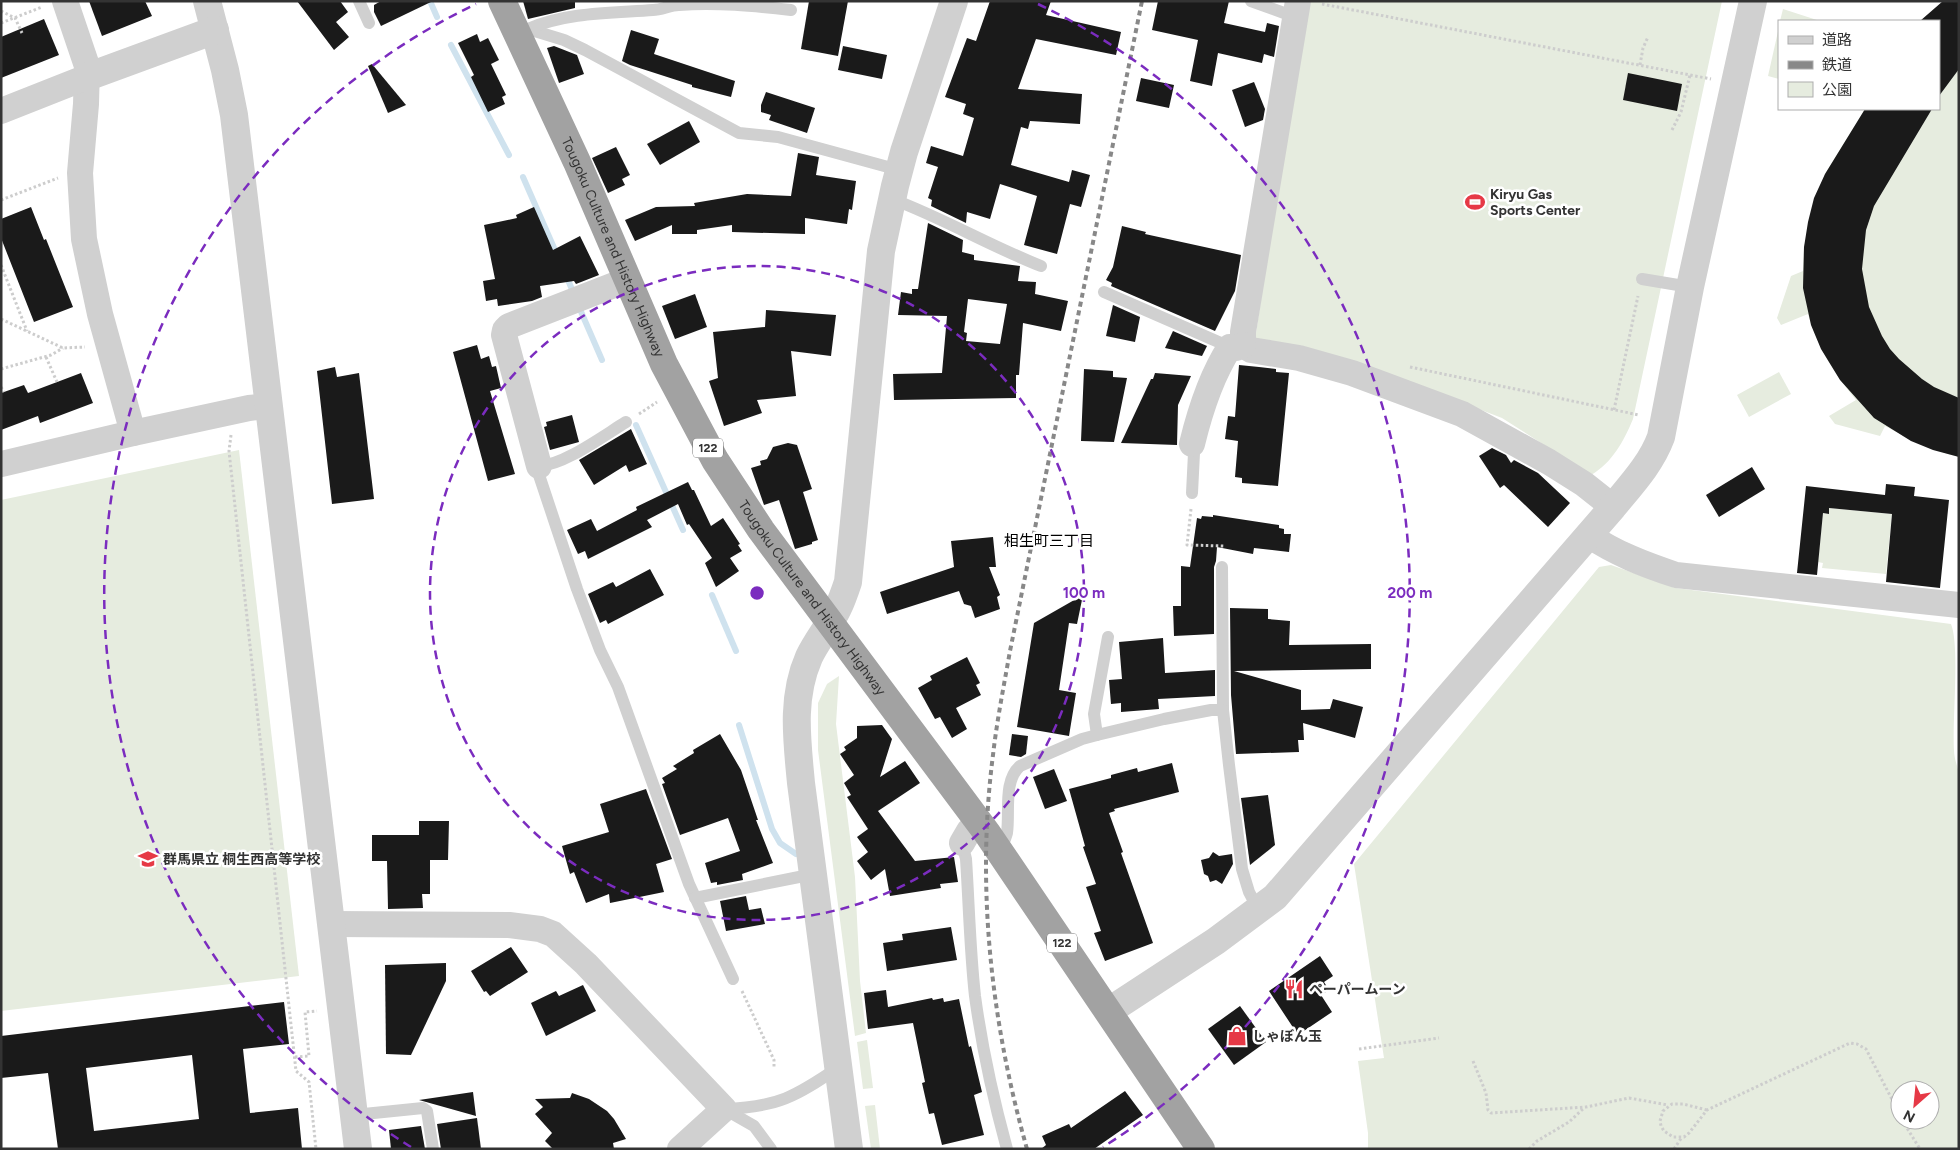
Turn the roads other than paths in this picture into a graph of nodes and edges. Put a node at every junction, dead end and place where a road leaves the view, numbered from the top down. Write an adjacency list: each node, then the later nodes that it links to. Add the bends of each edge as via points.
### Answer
1 (207, 1): 11 (street)
2 (359, 1): 10 (lane)
3 (502, 1): 12 (highway, Tougoku Culture and History Highway / 122)
4 (954, 1): 15 (street)
5 (1251, 1): 8 (lane)
6 (1753, 1): 20 (street)
7 (55, 3): 13 (street, via 84,55)
8 (1304, 7): 22 (street, via 1261,219 1242,338)
9 (791, 10): 12 (lane, via 731,4 677,5 663,10 580,16)
10 (369, 23)
11 (215, 30): 13 (street); 23 (street, via 234,115)
12 (522, 32): 15 (lane, via 564,40 739,133 778,137); 19 (highway, Tougoku Culture and History Highway / 122)
13 (87, 77): 14 (street); 25 (street, via 80,173 84,239 100,314)
14 (1, 111)
15 (899, 170): 16 (street)
16 (892, 199): 17 (lane, via 914,206); 34 (street, via 877,284 848,582)
17 (1041, 266)
18 (1642, 279): 20 (lane)
19 (627, 280): 28 (street, via 508,326 505,330); 34 (highway, Tougoku Culture and History Highway / 122, via 677,390 715,460 761,530)
20 (1690, 287): 30 (street, via 1656,450)
21 (1104, 292): 22 (lane)
22 (1236, 346): 26 (street, via 1223,358 1199,414); 30 (street, via 1299,358 1352,373 1462,414 1550,462)
23 (268, 406): 25 (street); 44 (street)
24 (626, 422): 28 (lane, via 563,459 549,466)
25 (134, 432): 27 (street)
26 (1192, 444): 29 (lane)
27 (1, 464)
28 (539, 466): 42 (lane, via 539,475 570,570 600,650 618,686)
29 (1192, 493)
30 (1613, 507): 31 (street)
31 (1588, 535): 33 (street, via 1632,560 1676,575); 43 (street, via 1296,873)
32 (1222, 567): 36 (lane)
33 (1959, 605)
34 (830, 621): 38 (highway, Tougoku Culture and History Highway / 122); 41 (street, via 809,657 798,694 797,742)
35 (1108, 637): 37 (lane, via 1094,714)
36 (1224, 710): 37 (lane, via 1164,719); 43 (lane, via 1242,869)
37 (1097, 735): 40 (lane, via 1016,770 1010,783 1008,834)
38 (979, 822): 39 (street); 40 (highway, Tougoku Culture and History Highway / 122)
39 (962, 843): 55 (lane, via 981,1038)
40 (996, 847): 46 (highway, Tougoku Culture and History Highway / 122)
41 (814, 874): 42 (lane); 47 (street)
42 (695, 898): 45 (lane)
43 (1258, 909): 46 (street, via 1216,941)
44 (331, 924): 48 (street, via 509,925 552,934 593,971); 49 (street)
45 (733, 979)
46 (1109, 1011): 56 (highway, Tougoku Culture and History Highway / 122)
47 (839, 1067): 48 (lane, via 786,1100 750,1108); 54 (street)
48 (724, 1109): 52 (street); 53 (lane, via 754,1126)
49 (354, 1115): 50 (street); 51 (lane, via 423,1108 430,1117)
50 (358, 1149)
51 (433, 1149)
52 (680, 1149)
53 (771, 1149)
54 (849, 1149)
55 (1007, 1149)
56 (1201, 1149)

